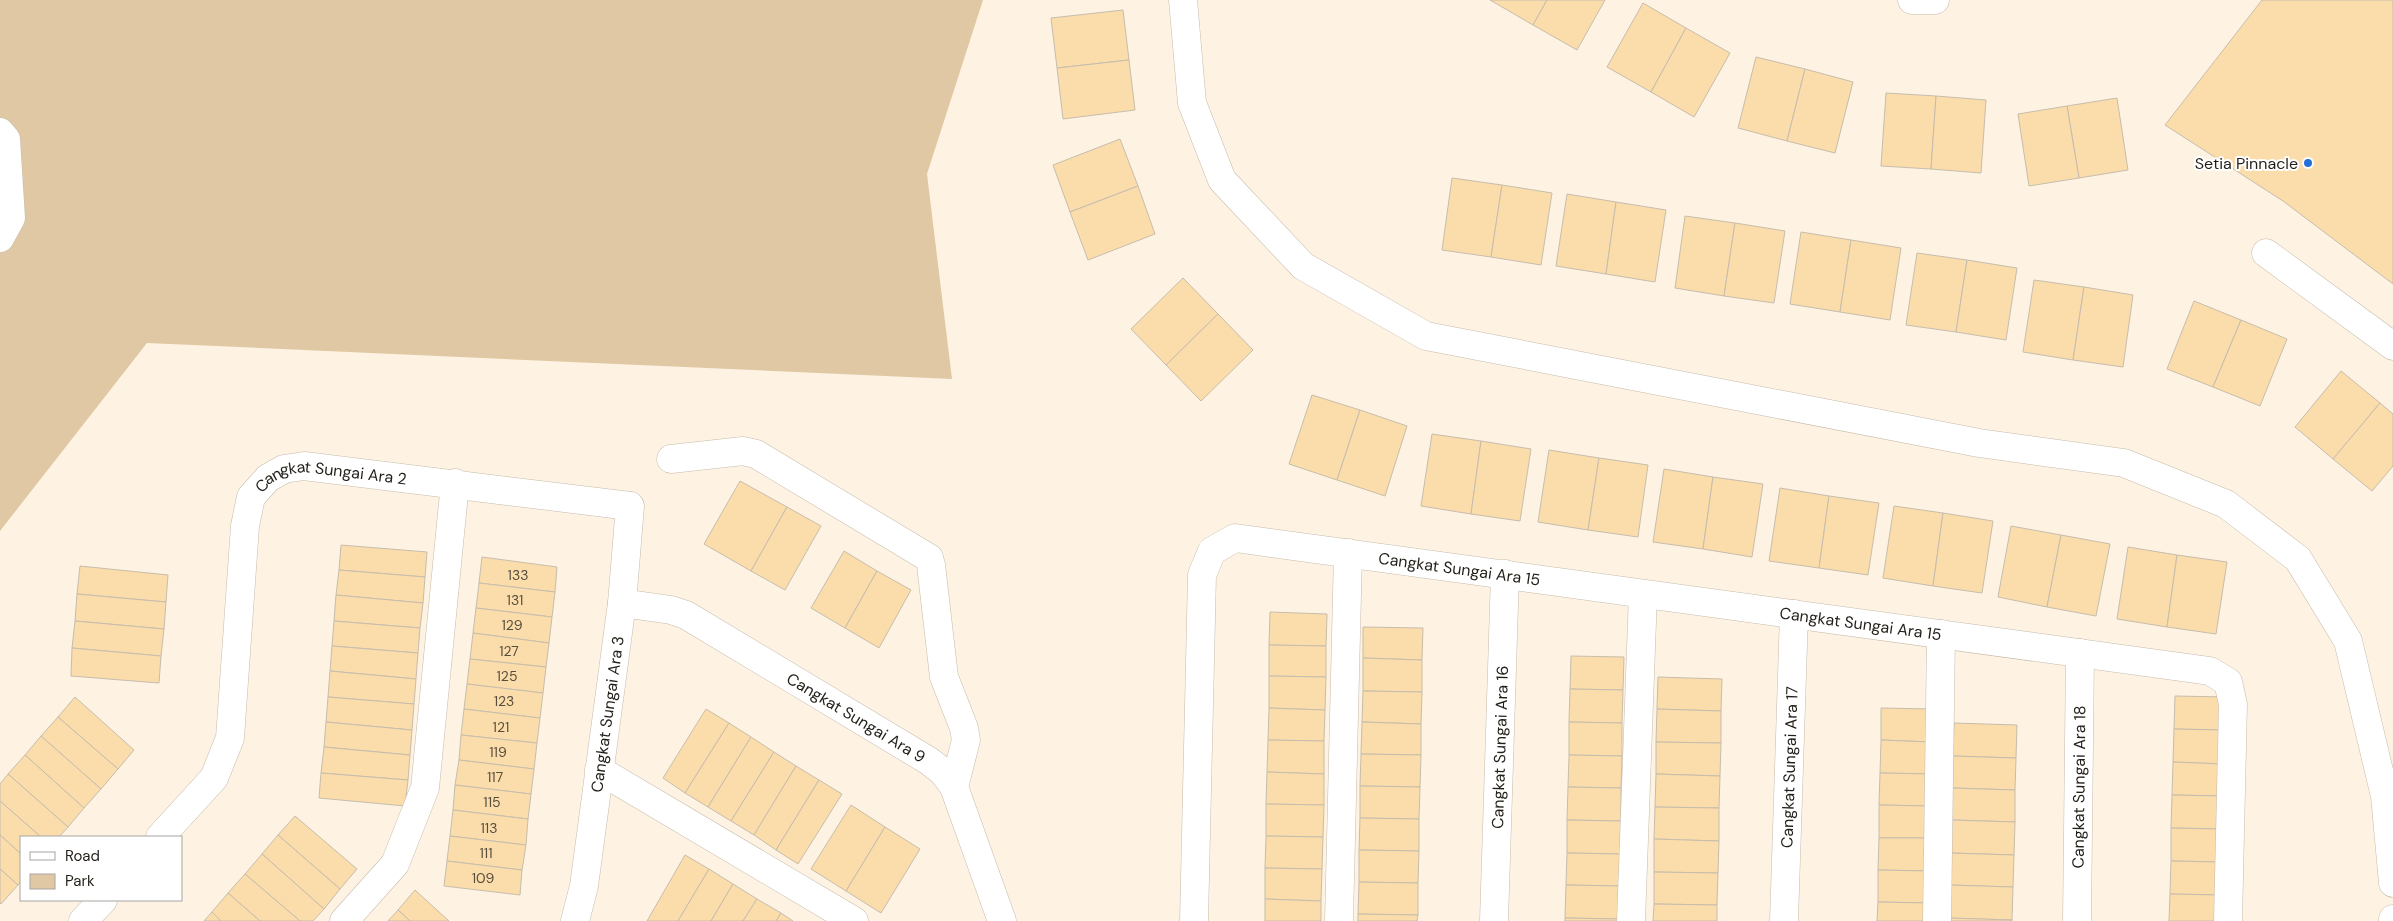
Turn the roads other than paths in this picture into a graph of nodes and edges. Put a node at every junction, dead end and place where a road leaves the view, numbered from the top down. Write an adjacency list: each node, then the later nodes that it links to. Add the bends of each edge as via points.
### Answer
1 (1183, 0): 21 (street, via 1192,103 1222,180 1303,266 1426,336 1979,443 2124,463 2226,504 2298,559 2348,641 2385,796)
2 (1912, 0): 3 (street)
3 (1935, 0)
4 (0, 132): 5 (street, via 6,140 11,218)
5 (0, 238)
6 (2266, 253): 7 (street)
7 (2393, 346)
8 (671, 459): 19 (street, via 743,451 756,454 929,558 944,677 966,740)
9 (455, 484): 10 (street, Cangkat Sungai Ara 2); 20 (street, Cangkat Sungai Ara 2, via 304,466 284,469 268,478 252,497 245,526 230,738 214,778); 24 (street, via 425,788 394,864)
10 (630, 506): 14 (street, Cangkat Sungai Ara 3)
11 (1348, 553): 12 (street, Cangkat Sungai Ara 15); 28 (street, Cangkat Sungai Ara 15, via 1235,538 1212,551 1202,575); 29 (street)
12 (1505, 574): 13 (street, Cangkat Sungai Ara 15); 30 (street, Cangkat Sungai Ara 16)
13 (1643, 594): 15 (street, Cangkat Sungai Ara 15); 31 (street)
14 (622, 603): 18 (street, Cangkat Sungai Ara 3); 19 (street, Cangkat Sungai Ara 9, via 686,615 929,761)
15 (1794, 614): 16 (street, Cangkat Sungai Ara 15); 32 (street, Cangkat Sungai Ara 17)
16 (1941, 634): 17 (street, Cangkat Sungai Ara 15); 33 (street)
17 (2080, 653): 34 (street, Cangkat Sungai Ara 18); 35 (street, Cangkat Sungai Ara 15, via 2210,671 2228,682 2233,704)
18 (599, 770): 25 (street, Cangkat Sungai Ara 3, via 584,886); 26 (street)
19 (954, 787): 27 (street, Cangkat Sungai Ara 9)
20 (161, 836)
21 (2393, 883)
22 (102, 901): 23 (street)
23 (83, 921)
24 (344, 921)
25 (575, 921)
26 (854, 921)
27 (1002, 921)
28 (1194, 921)
29 (1340, 921)
30 (1494, 921)
31 (1631, 921)
32 (1784, 921)
33 (1937, 921)
34 (2077, 921)
35 (2228, 921)

